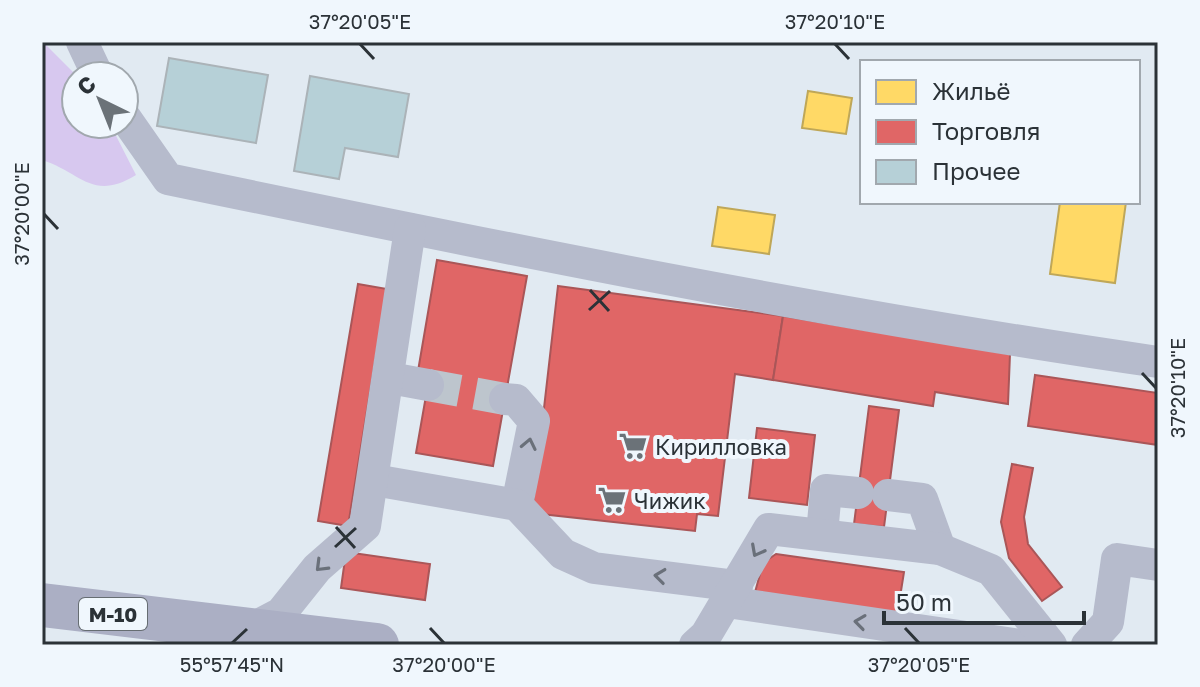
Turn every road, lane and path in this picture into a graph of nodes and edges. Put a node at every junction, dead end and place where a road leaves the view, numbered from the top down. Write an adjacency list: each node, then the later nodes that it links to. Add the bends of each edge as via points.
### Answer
1 (140, 139): 2 (street, via 168,179)
2 (410, 229): 3 (street, via 995,338); 4 (street)
3 (1158, 362)
4 (390, 378): 5 (street); 7 (street)
5 (428, 385)
6 (505, 399): 8 (street, one-way to 6, via 534,421 516,400)
7 (374, 480): 8 (street); 14 (street, one-way to 14, via 365,526 317,568 281,613)
8 (517, 505): 12 (street, one-way to 8, via 594,568 563,554)
9 (822, 534): 10 (street); 10 (street, via 826,490 922,499); 12 (street, one-way to 12, via 769,529)
10 (940, 549): 18 (street, via 991,570)
11 (1158, 565): 19 (street, via 1117,559 1108,622)
12 (732, 594): 16 (street); 17 (street, one-way to 12)
13 (45, 604): 14 (highway, М-10)
14 (251, 629): 15 (highway, М-10)
15 (377, 645)
16 (695, 645)
17 (1020, 645)
18 (1051, 645)
19 (1087, 645)

